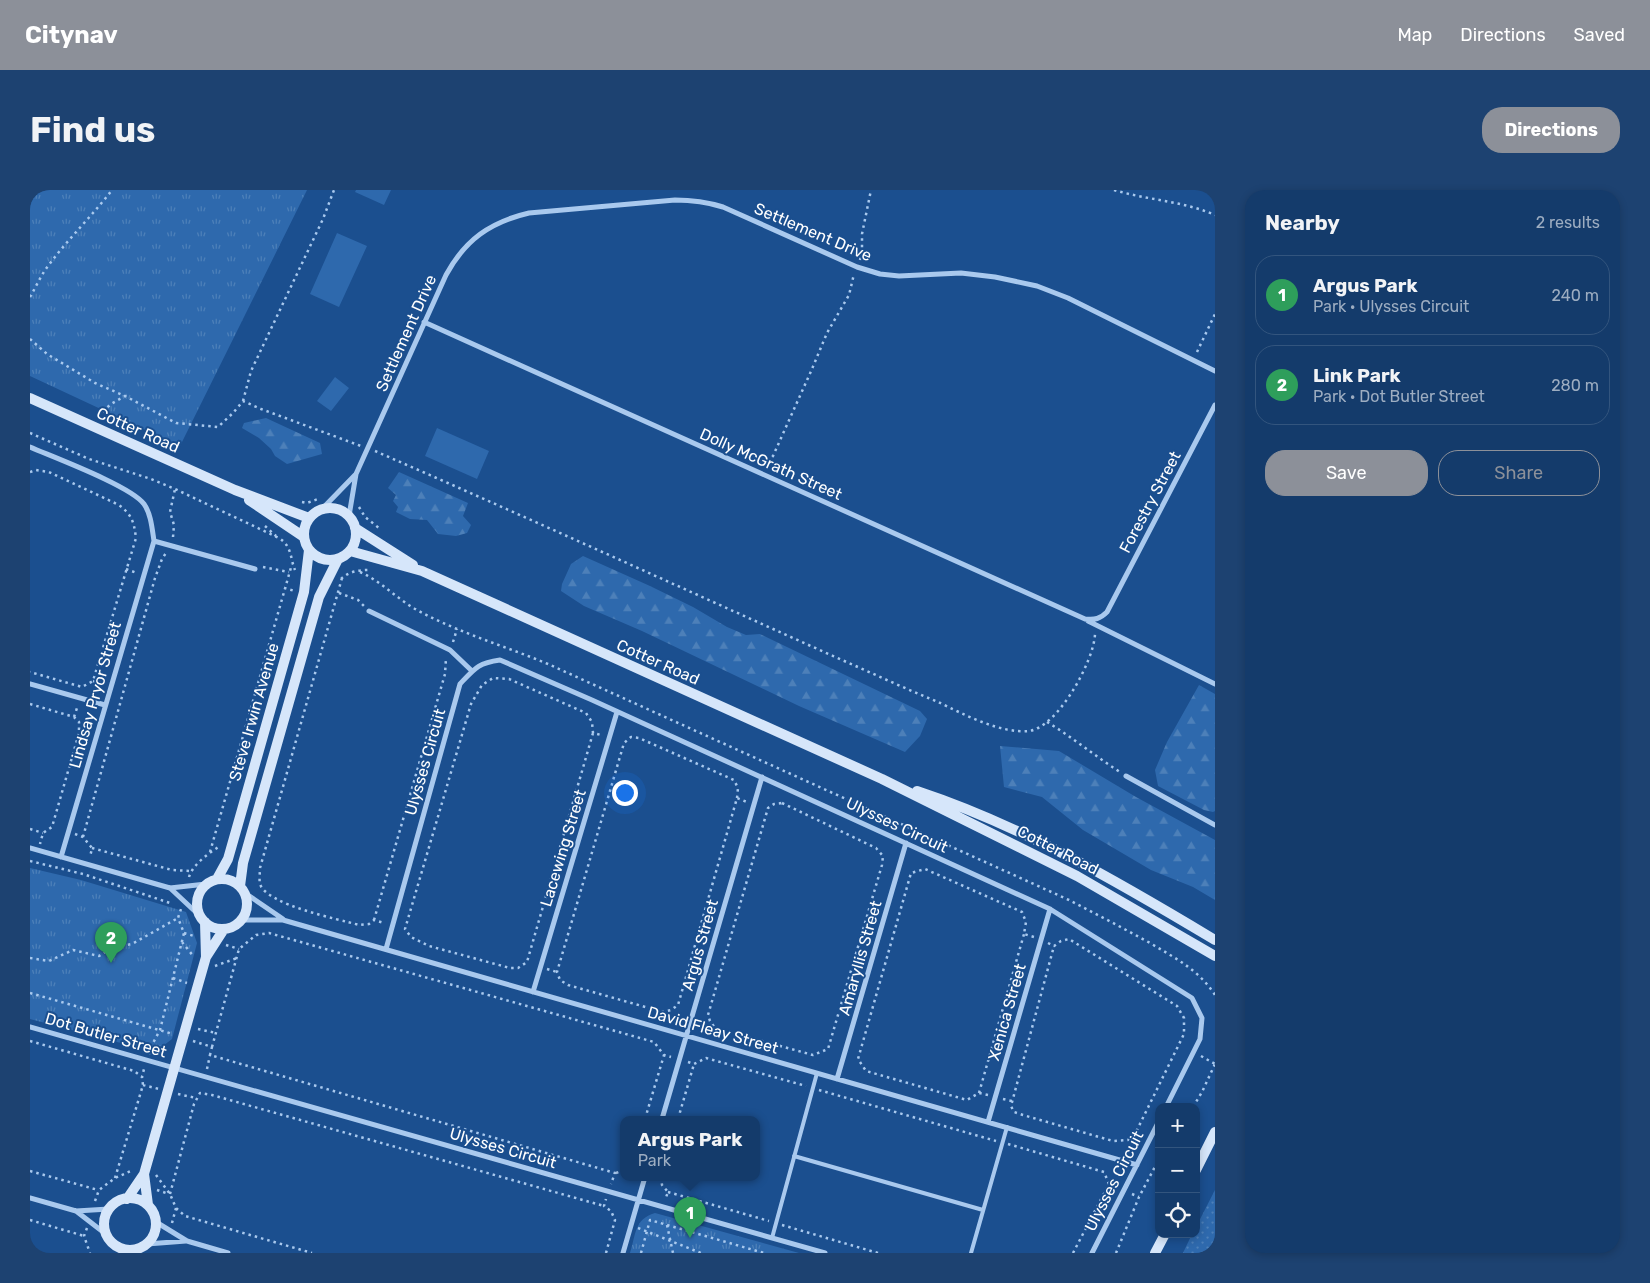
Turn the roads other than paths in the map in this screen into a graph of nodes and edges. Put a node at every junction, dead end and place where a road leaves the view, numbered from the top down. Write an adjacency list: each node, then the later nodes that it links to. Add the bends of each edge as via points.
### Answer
1 (424, 322): 2 (street, Settlement Drive, via 455,259 466,246 498,222 528,213 693,200 723,207 857,267 880,274 961,273 1037,286 1068,298); 6 (street, Settlement Drive); 20 (street, Dolly McGrath Street)
2 (1215, 371)
3 (30, 398): 7 (main road, Cotter Road)
4 (1215, 405): 20 (street, Forestry Street, via 1107,612 1096,620)
5 (30, 447): 13 (street, Lindsay Pryor Street, via 125,489 143,503)
6 (356, 474): 8 (street, Settlement Drive); 9 (street, Settlement Drive)
7 (235, 490): 10 (main road, Cotter Road); 12 (main road, Cotter Road)
8 (322, 509): 9 (main road, via 336,509); 10 (main road)
9 (349, 516): 11 (main road)
10 (309, 518): 12 (main road)
11 (355, 528): 15 (main road, via 356,536); 18 (main road, Cotter Road)
12 (304, 537): 14 (main road)
13 (154, 541): 17 (street); 24 (street, Lindsay Pryor Street)
14 (309, 550): 16 (main road, via 322,559); 33 (main road, Steve Irwin Avenue, via 301,602 228,859)
15 (350, 550): 16 (main road); 18 (main road, Cotter Road)
16 (338, 559): 36 (main road, Steve Irwin Avenue, via 319,597 243,863)
17 (254, 569)
18 (422, 571): 28 (main road, Cotter Road)
19 (369, 612): 21 (street, via 450,650)
20 (1085, 619): 23 (street, Dolly McGrath Street)
21 (472, 671): 25 (street, Ulysses Circuit, via 485,662 500,660); 43 (street, Ulysses Circuit, via 460,684)
22 (30, 684): 24 (street)
23 (1215, 684)
24 (105, 705): 32 (street, Lindsay Pryor Street)
25 (617, 712): 27 (street, Ulysses Circuit); 46 (street, Lacewing Street)
26 (1126, 776): 29 (street)
27 (762, 777): 30 (street, Ulysses Circuit); 48 (street, Argus Street)
28 (882, 780): 42 (main road, Cotter Road, via 932,796 1064,853); 44 (main road, Cotter Road, via 1077,876)
29 (1215, 825)
30 (906, 843): 37 (street, Ulysses Circuit); 51 (street, Amaryllis Street)
31 (30, 848): 32 (street)
32 (61, 857): 35 (street)
33 (217, 879): 34 (main road); 36 (main road, via 234,881)
34 (206, 884): 35 (street); 38 (main road, via 198,899)
35 (170, 888): 38 (street)
36 (243, 890): 39 (main road, via 248,907); 40 (street, David Fleay Street)
37 (1050, 909): 52 (street, Ulysses Circuit, via 1192,998 1202,1018 1200,1039); 54 (street, Xenica Street)
38 (202, 919): 41 (main road); 45 (main road)
39 (242, 920): 40 (street, David Fleay Street); 41 (main road)
40 (284, 920): 43 (street, David Fleay Street)
41 (224, 929): 45 (main road)
42 (1215, 940)
43 (386, 949): 46 (street, David Fleay Street)
44 (1215, 956)
45 (206, 958): 49 (main road)
46 (533, 992): 48 (street, David Fleay Street)
47 (30, 1027): 49 (street, Dot Butler Street)
48 (687, 1036): 50 (street, David Fleay Street); 53 (street, Argus Street)
49 (175, 1068): 61 (main road); 65 (street, Ulysses Circuit)
50 (817, 1073): 51 (street, David Fleay Street); 58 (lane)
51 (838, 1079): 54 (street, David Fleay Street)
52 (1168, 1103)
53 (663, 1116)
54 (988, 1122): 55 (street, David Fleay Street)
55 (1007, 1127): 60 (street, David Fleay Street); 68 (lane)
56 (1155, 1129): 60 (street, Ulysses Circuit)
57 (1215, 1132): 59 (main road)
58 (794, 1156): 68 (lane); 71 (lane)
59 (1200, 1162)
60 (1136, 1165): 81 (street, Ulysses Circuit)
61 (144, 1174): 64 (main road); 66 (main road)
62 (644, 1181): 65 (street)
63 (30, 1198): 69 (street)
64 (127, 1199): 66 (main road); 67 (main road, via 120,1200)
65 (639, 1200): 71 (street, Ulysses Circuit); 78 (street)
66 (148, 1205): 70 (main road)
67 (109, 1209): 69 (street); 74 (main road, via 104,1222)
68 (984, 1210): 80 (lane)
69 (76, 1211): 74 (street)
70 (156, 1222): 73 (street); 75 (main road)
71 (772, 1238): 79 (street, Ulysses Circuit)
72 (1162, 1238): 82 (main road)
73 (187, 1241): 75 (street); 77 (street)
74 (111, 1244): 76 (main road)
75 (147, 1244): 76 (main road)
76 (133, 1251)
77 (228, 1253)
78 (623, 1253)
79 (825, 1253)
80 (972, 1253)
81 (1092, 1253)
82 (1155, 1253)

